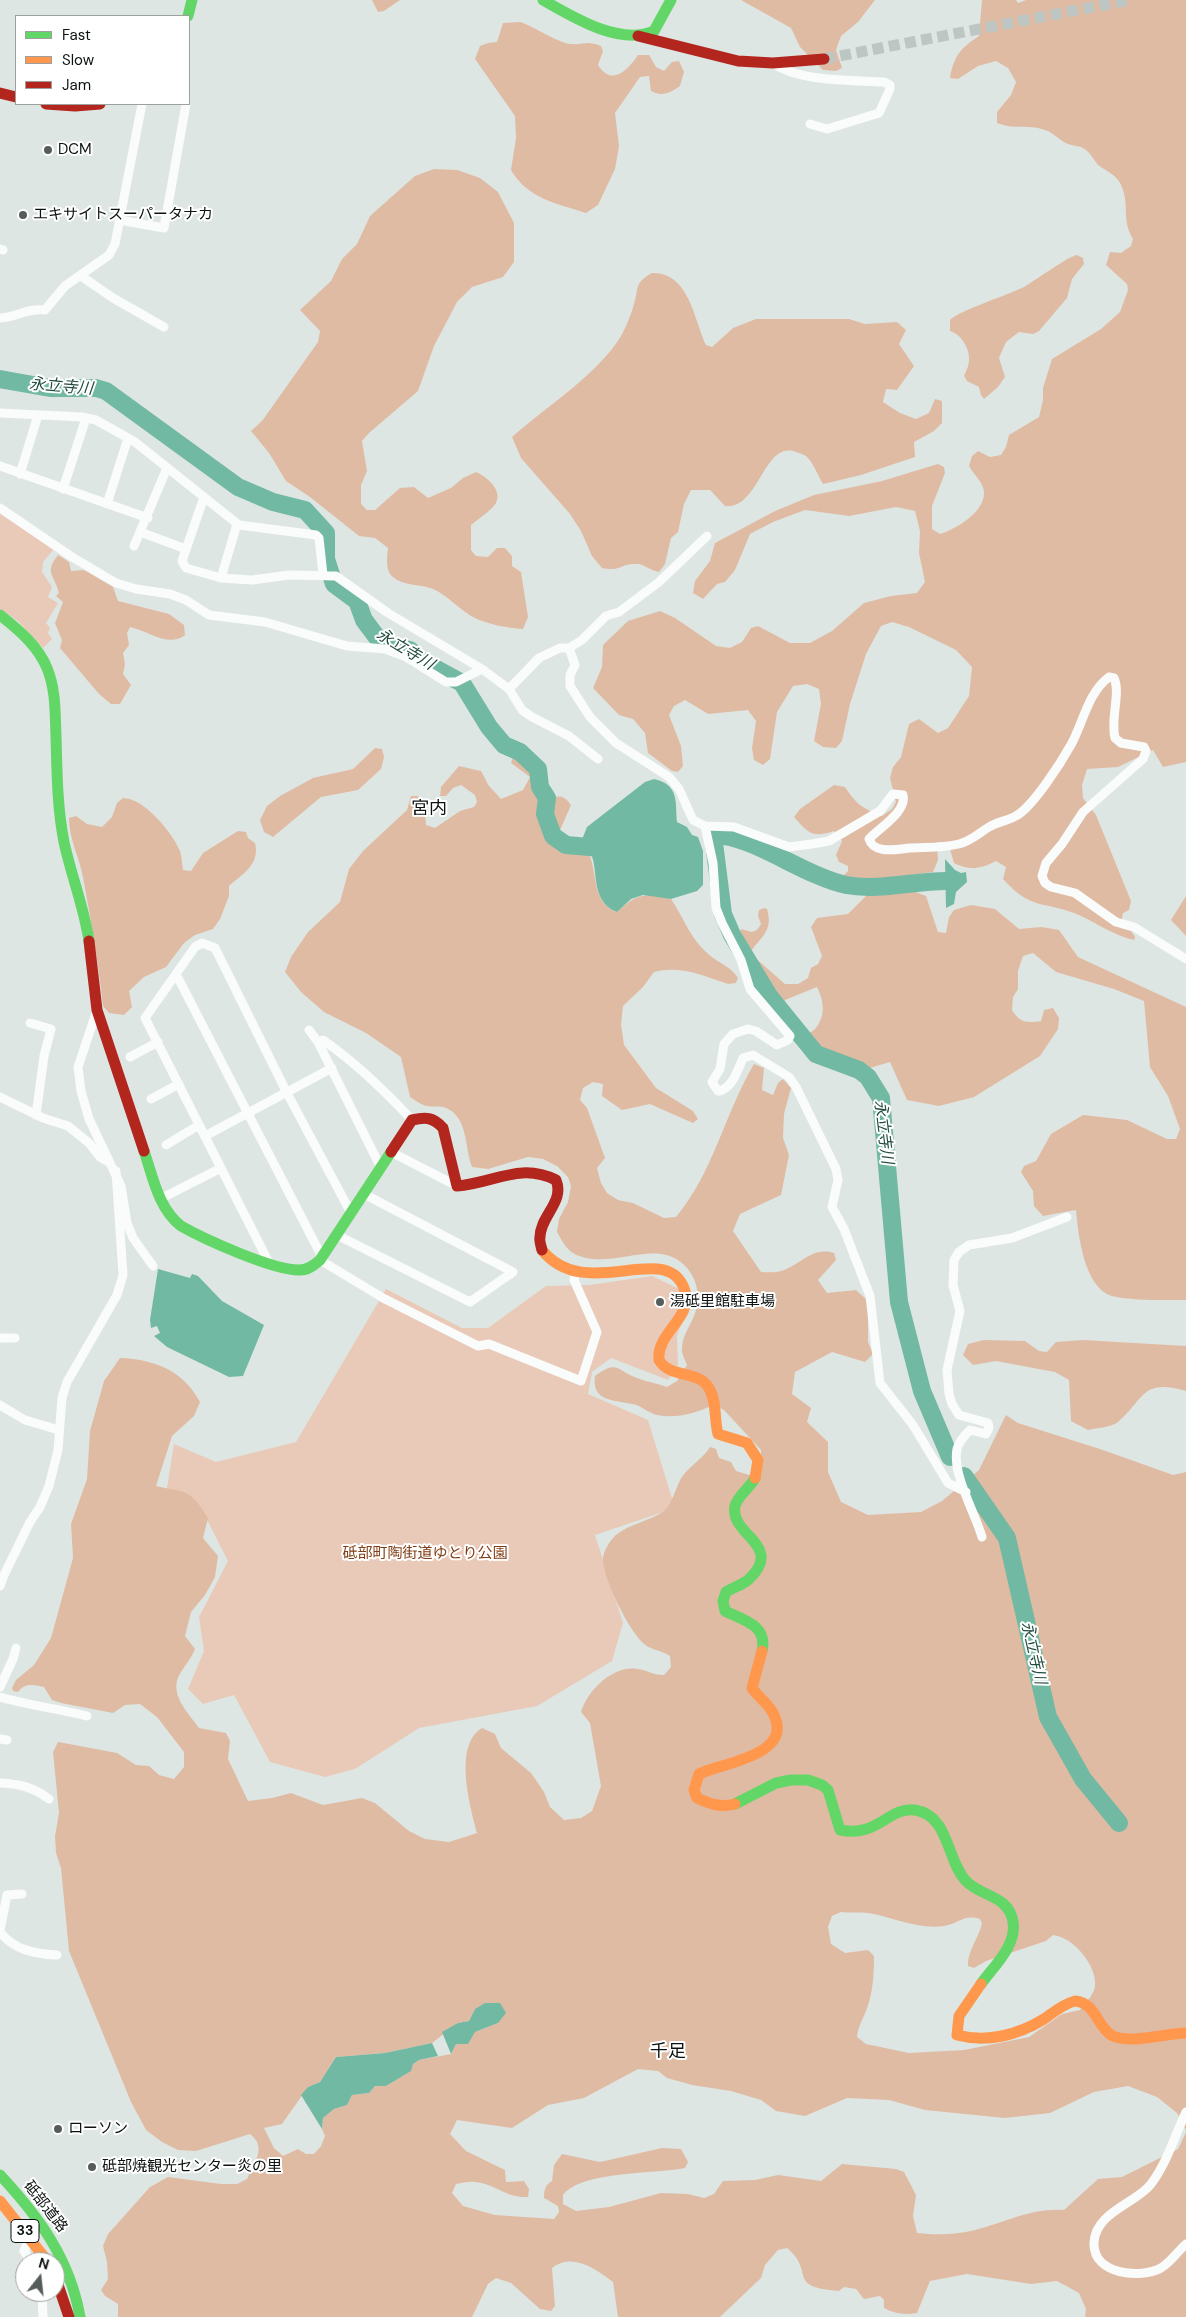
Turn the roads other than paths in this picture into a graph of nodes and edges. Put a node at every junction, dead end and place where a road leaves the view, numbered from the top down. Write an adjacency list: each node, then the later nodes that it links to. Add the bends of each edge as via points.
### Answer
1 (192, 0): 4 (main road)
2 (543, 0): 5 (main road, via 600,27)
3 (671, 0): 5 (main road, via 654,31)
4 (188, 15)
5 (638, 36): 7 (main road, via 738,61)
6 (824, 59): 7 (main road)
7 (773, 62): 14 (street, via 782,70 801,75 890,85 879,113 827,129)
8 (0, 93): 9 (main road)
9 (15, 97)
10 (60, 105): 11 (main road)
11 (88, 105)
12 (142, 105): 15 (street)
13 (186, 105): 15 (street, via 164,228)
14 (810, 124)
15 (119, 220): 16 (street, via 115,244 109,255)
16 (81, 276): 17 (street, via 65,286 45,310 32,308 9,318); 18 (street)
17 (0, 318)
18 (164, 327)
19 (0, 413): 20 (street)
20 (38, 415): 21 (street); 25 (street)
21 (86, 418): 22 (street, via 110,426); 26 (street)
22 (128, 438): 24 (street); 28 (street)
23 (0, 466): 25 (street)
24 (167, 468): 27 (street); 30 (street)
25 (20, 474): 26 (street)
26 (63, 488): 28 (street)
27 (204, 497): 31 (street); 35 (street)
28 (107, 504): 30 (street)
29 (0, 508): 40 (street, via 116,583 170,594 209,615 265,622 347,646 385,649 404,656 440,680 456,682)
30 (148, 518): 32 (street)
31 (237, 524): 36 (street, via 316,535); 37 (street)
32 (140, 532): 34 (street); 35 (street)
33 (707, 536): 39 (street, via 659,582 619,612 606,616)
34 (134, 546)
35 (186, 549): 37 (street, via 182,562 186,568)
36 (325, 576): 37 (street, via 289,575 252,580); 40 (street, via 336,576 388,613)
37 (221, 578)
38 (0, 615): 46 (main road, via 35,647 47,667 54,689 57,777 64,841 89,939)
39 (570, 648): 41 (street, via 560,648 540,658); 43 (street, via 575,665 570,674 570,686 590,717 616,743 669,777 680,790 693,820)
40 (482, 669): 41 (street)
41 (509, 689): 42 (street, via 522,710 532,718 569,736)
42 (598, 759)
43 (705, 826): 44 (street, via 734,827 789,847 829,841 880,811 897,792 903,795 901,806 869,839 871,844 886,850 961,843 1000,821 1015,817 1034,800 1072,743 1092,696 1104,681 1114,678 1116,689 1112,720 1115,738 1121,744 1144,747 1146,752 1143,759 1082,812 1046,863 1042,876 1044,883 1075,893 1116,922 1134,927); 82 (street, via 712,857 716,908 722,924 741,960 750,989 790,1036 777,1045 756,1030 733,1034 724,1044 720,1069 712,1082 718,1091 729,1086 743,1058 752,1055 789,1077 796,1087 836,1169 838,1180 832,1207 870,1296 880,1383 913,1425 948,1482)
44 (1186, 959)
45 (176, 974): 49 (street, via 145,1018); 54 (street, via 195,947 202,943 215,948); 57 (street)
46 (97, 1010): 64 (street, via 78,1067 89,1119); 70 (main road)
47 (30, 1024): 58 (street, via 51,1029)
48 (308, 1030): 50 (street)
49 (158, 1042): 51 (street); 53 (street)
50 (318, 1042): 52 (street); 59 (street, via 322,1040 343,1054 376,1081)
51 (130, 1057)
52 (332, 1068): 54 (street); 66 (street)
53 (179, 1084): 56 (street); 60 (street)
54 (287, 1093): 57 (street); 71 (street)
55 (0, 1097): 58 (street)
56 (152, 1099)
57 (248, 1114): 61 (street); 74 (street)
58 (36, 1115): 64 (street, via 78,1132 100,1157)
59 (412, 1120): 63 (main road); 68 (main road, via 427,1118 444,1126 452,1175)
60 (199, 1125): 61 (street); 62 (street)
61 (205, 1136): 65 (street)
62 (166, 1145)
63 (391, 1152): 66 (main road); 68 (street)
64 (108, 1161): 67 (street)
65 (221, 1168): 70 (street); 75 (street)
66 (381, 1168): 69 (main road)
67 (116, 1171): 76 (street, via 122,1186 127,1223 133,1238); 81 (street, via 123,1275 117,1295 67,1382)
68 (457, 1186): 77 (main road, via 475,1185 533,1171 556,1182 560,1192 539,1231 538,1243 553,1262)
69 (364, 1194): 71 (main road); 73 (street, via 513,1272 470,1302)
70 (160, 1199): 75 (main road, via 170,1216 181,1226)
71 (351, 1213): 73 (main road)
72 (1067, 1217): 82 (street, via 1012,1238 969,1245 954,1260 953,1285 960,1311 947,1370 949,1394 960,1415 980,1420 989,1428 986,1434 970,1430 957,1449 957,1468)
73 (337, 1235): 74 (main road)
74 (321, 1258): 75 (main road, via 312,1267 298,1271); 77 (street, via 383,1298 478,1346 489,1344 581,1381 597,1332 574,1280)
75 (268, 1261)
76 (153, 1266)
77 (576, 1272): 94 (main road, via 630,1271 648,1267 663,1269 678,1278 685,1290 685,1303 681,1316 658,1350 660,1363 665,1369 702,1380 710,1389 718,1434 747,1443 758,1460 753,1482 736,1500 735,1510 738,1520 760,1548 759,1568 748,1580 726,1592 723,1601 725,1611 751,1623 764,1638 752,1688 774,1713 777,1730 758,1754 699,1774 694,1790 697,1798 726,1806 741,1803 771,1785 805,1779 826,1788 832,1796 840,1830 852,1834 864,1832 911,1809 932,1818 966,1881 1007,1906 1014,1917 1012,1941 959,2016 958,2035 980,2040 1018,2031 1075,2002 1083,2002 1089,2007 1116,2037)
78 (0, 1338): 79 (street)
79 (15, 1338)
80 (0, 1405): 81 (street, via 26,1420)
81 (59, 1430): 84 (street, via 58,1450 49,1486)
82 (966, 1492): 83 (street)
83 (982, 1537)
84 (0, 1586)
85 (16, 1648): 86 (street)
86 (0, 1687)
87 (0, 1696): 88 (street)
88 (87, 1716)
89 (0, 1783): 90 (street, via 27,1786)
90 (49, 1799)
91 (22, 1894): 92 (street, via 7,1895)
92 (0, 1931): 93 (street, via 14,1946)
93 (58, 1955)
94 (1186, 2033)
95 (1186, 2112): 99 (street, via 1150,2186 1112,2213 1095,2235 1094,2244 1100,2261 1132,2275 1160,2268)
96 (0, 2175): 106 (main road, 砥部道路 / 33, via 49,2233 70,2275)
97 (0, 2201): 98 (main road, 砥部道路 / 33)
98 (31, 2237): 100 (street); 101 (main road, 砥部道路 / 33)
99 (1186, 2244)
100 (25, 2252)
101 (41, 2252)
102 (42, 2302): 104 (street)
103 (64, 2302): 105 (main road)
104 (43, 2317)
105 (69, 2317)
106 (80, 2317)

